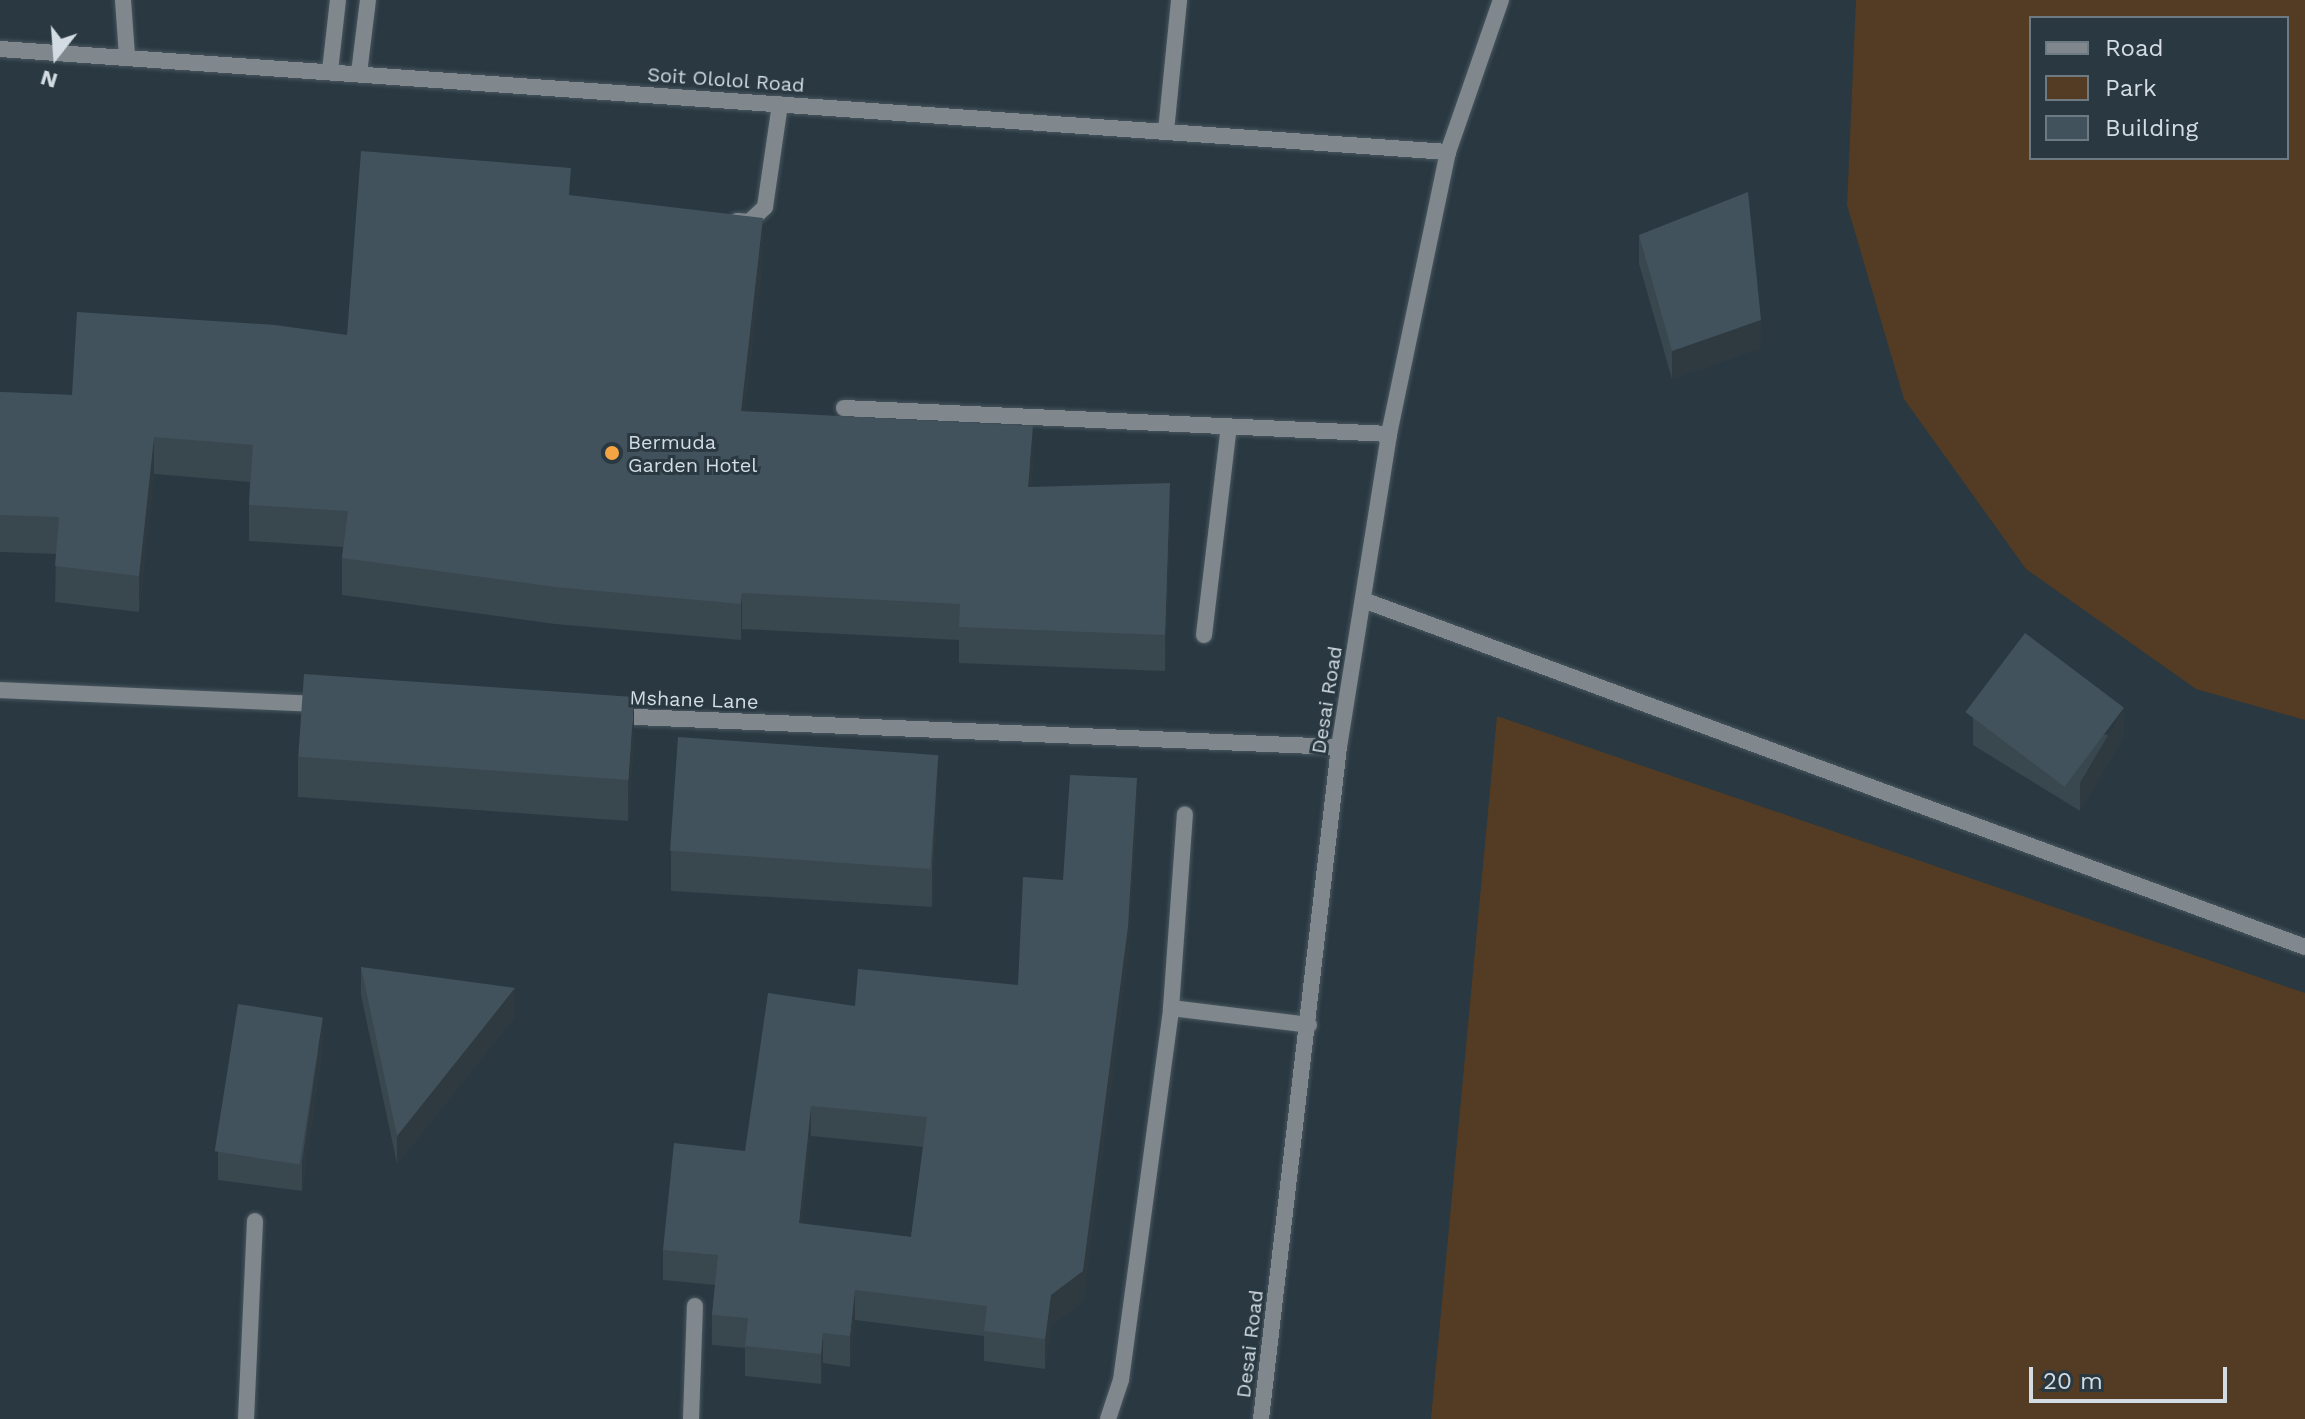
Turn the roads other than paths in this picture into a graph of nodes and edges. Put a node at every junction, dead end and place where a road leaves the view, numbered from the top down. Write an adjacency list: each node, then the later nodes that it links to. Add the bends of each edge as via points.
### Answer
1 (123, 0): 7 (street)
2 (338, 0): 8 (street)
3 (368, 0): 9 (street)
4 (1179, 0): 11 (street)
5 (1501, 0): 12 (street, Desai Road)
6 (0, 49): 7 (street, Soit Ololol Road)
7 (127, 56): 8 (street, Soit Ololol Road)
8 (330, 71): 9 (street, Soit Ololol Road)
9 (359, 73): 10 (street, Soit Ololol Road)
10 (780, 104): 11 (street, Soit Ololol Road); 13 (street, via 765,207 749,222)
11 (1166, 131): 12 (street, Soit Ololol Road)
12 (1448, 152): 16 (street, Desai Road)
13 (719, 220)
14 (844, 408): 15 (street)
15 (1229, 426): 16 (street); 18 (street)
16 (1389, 434): 17 (street, Desai Road)
17 (1363, 600): 22 (street, Desai Road); 24 (street)
18 (1204, 635)
19 (0, 690): 20 (street)
20 (335, 704)
21 (590, 715): 22 (street, Mshane Lane)
22 (1339, 747): 26 (street, Desai Road)
23 (1185, 815): 25 (street)
24 (2305, 947)
25 (1171, 1008): 26 (street); 31 (street, via 1121,1380)
26 (1309, 1025): 32 (street, Desai Road)
27 (255, 1221): 29 (street)
28 (695, 1306): 30 (street)
29 (246, 1419)
30 (691, 1419)
31 (1108, 1419)
32 (1261, 1419)

